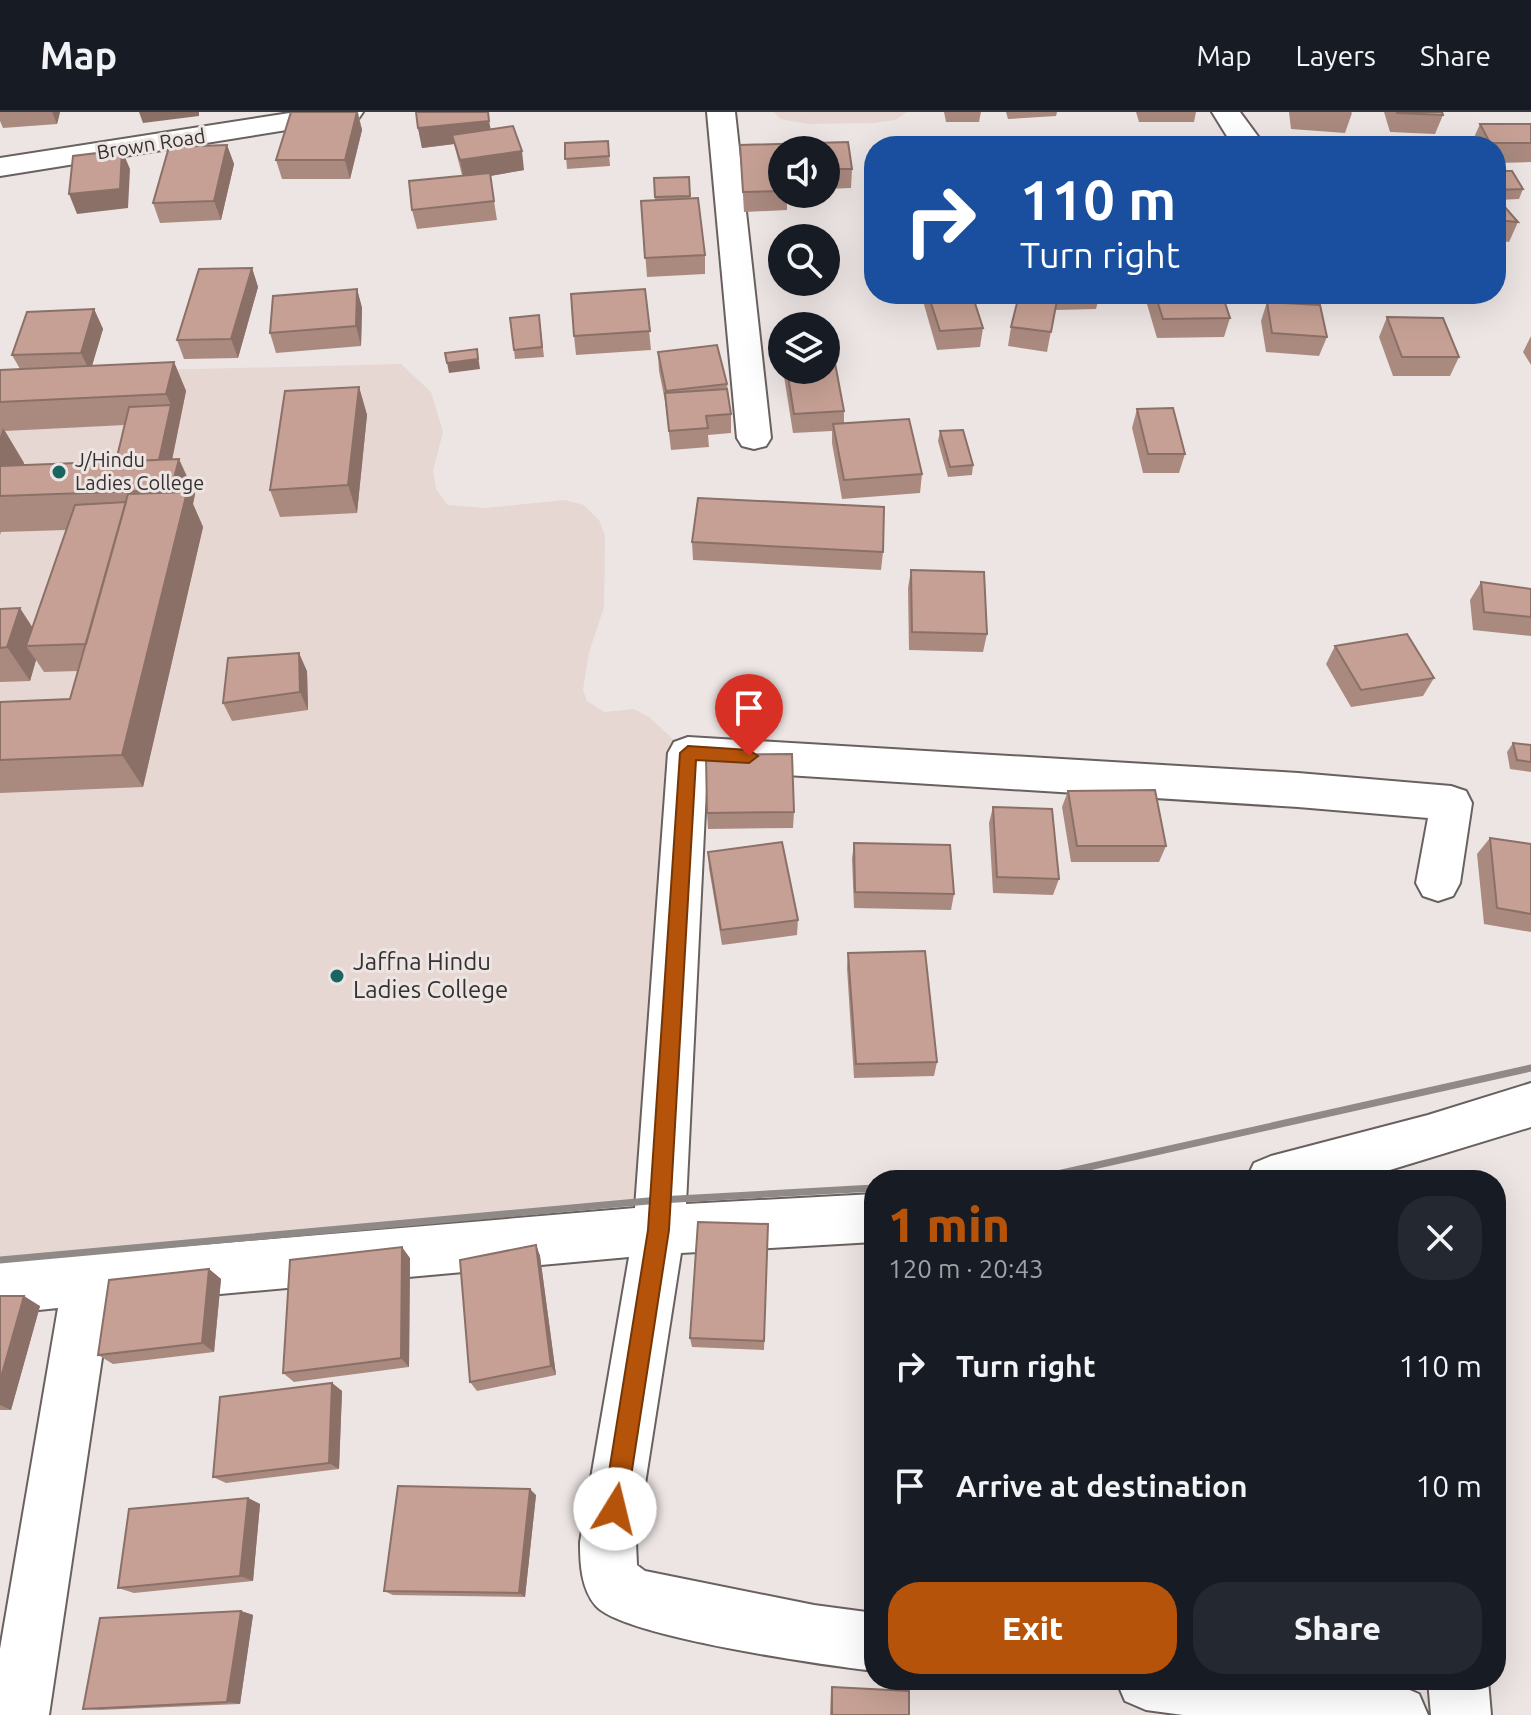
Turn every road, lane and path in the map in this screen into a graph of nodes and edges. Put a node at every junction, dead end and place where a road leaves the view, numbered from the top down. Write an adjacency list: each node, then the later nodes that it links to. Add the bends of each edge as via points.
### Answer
1 (349, 112): 5 (street, Brown Road)
2 (721, 112): 6 (street)
3 (1226, 112): 4 (street)
4 (1241, 136)
5 (0, 167)
6 (754, 438)
7 (1438, 883): 11 (street, via 1451,803 688,753)
8 (1531, 1105): 9 (street)
9 (1308, 1170)
10 (864, 1219): 11 (street)
11 (659, 1230): 12 (street); 14 (street, via 608,1542 609,1573 618,1590 638,1599)
12 (88, 1281): 13 (street); 17 (street)
13 (0, 1288)
14 (864, 1641)
15 (1218, 1690): 18 (street)
16 (1459, 1690): 19 (street)
17 (19, 1715)
18 (1398, 1715)
19 (1461, 1715)

